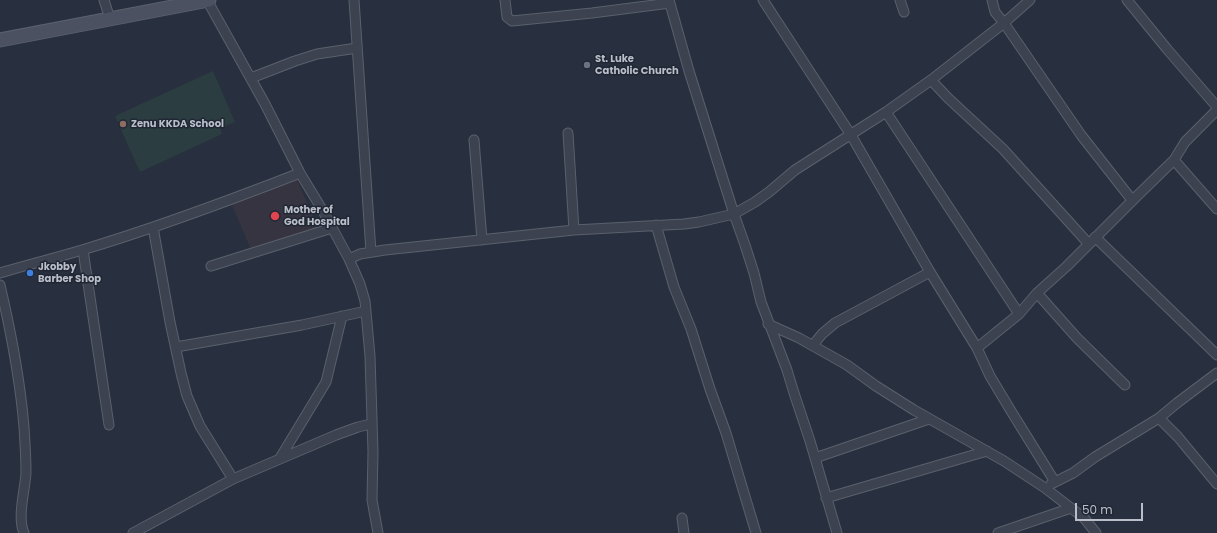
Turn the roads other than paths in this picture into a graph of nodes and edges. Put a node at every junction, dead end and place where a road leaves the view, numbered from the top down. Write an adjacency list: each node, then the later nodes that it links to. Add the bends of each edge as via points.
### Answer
1 (104, 0): 12 (street)
2 (208, 0): 12 (main road); 16 (street)
3 (354, 0): 15 (street)
4 (505, 0): 10 (street, via 507,17 512,21 592,13)
5 (763, 0): 21 (street)
6 (900, 0): 11 (street)
7 (992, 0): 13 (street, via 995,12)
8 (1030, 0): 13 (street)
9 (1127, 0): 18 (street)
10 (670, 1): 27 (street)
11 (904, 12)
12 (110, 19): 14 (main road)
13 (1004, 23): 17 (street); 25 (street, via 1081,135)
14 (0, 40)
15 (357, 48): 16 (street, via 317,54); 35 (street)
16 (251, 78): 24 (street)
17 (931, 80): 19 (street); 33 (street)
18 (1217, 108): 23 (street, via 1186,142)
19 (886, 112): 21 (street); 43 (street)
20 (568, 133): 31 (street)
21 (851, 135): 27 (street, via 795,170 765,196); 38 (street)
22 (474, 140): 32 (street)
23 (1174, 160): 25 (street); 26 (street)
24 (300, 173): 29 (street); 30 (street)
25 (1132, 200): 33 (street)
26 (1217, 208)
27 (734, 214): 28 (street, via 700,222); 45 (street)
28 (656, 225): 31 (street); 70 (street, via 674,287 726,433)
29 (153, 227): 34 (street); 47 (street)
30 (332, 228): 36 (street); 37 (street)
31 (574, 230): 32 (street)
32 (482, 240): 35 (street)
33 (1092, 240): 41 (street); 49 (street)
34 (83, 250): 39 (street); 55 (street)
35 (371, 252): 36 (street)
36 (349, 259): 42 (street, via 360,284)
37 (211, 266)
38 (930, 272): 46 (street, via 835,324); 48 (street)
39 (0, 273)
40 (0, 285): 67 (street, via 17,366 24,427 26,472 21,519)
41 (1037, 293): 43 (street); 51 (street, via 1077,338)
42 (366, 311): 44 (street); 54 (street, via 370,356)
43 (1019, 314): 48 (street)
44 (342, 316): 47 (street); 57 (street, via 326,382)
45 (768, 324): 46 (street); 58 (street, via 787,370)
46 (813, 345): 53 (street)
47 (176, 347): 59 (street, via 187,396 200,426)
48 (977, 348): 60 (street, via 990,376)
49 (1217, 355)
50 (1217, 373): 52 (street)
51 (1125, 385)
52 (1159, 418): 60 (street); 61 (street)
53 (929, 419): 56 (street); 58 (street)
54 (371, 424): 57 (street); 68 (street, via 372,500)
55 (109, 425)
56 (987, 451): 62 (street); 63 (street)
57 (280, 458): 59 (street)
58 (815, 458): 63 (street)
59 (233, 479): 66 (street)
60 (1055, 482): 62 (street)
61 (1217, 484)
62 (1045, 488): 64 (street)
63 (826, 498): 71 (street)
64 (1071, 508): 72 (street); 73 (street, via 1084,518)
65 (682, 518): 69 (street)
66 (136, 532)
67 (24, 533)
68 (378, 533)
69 (684, 533)
70 (756, 533)
71 (837, 533)
72 (998, 533)
73 (1096, 533)

